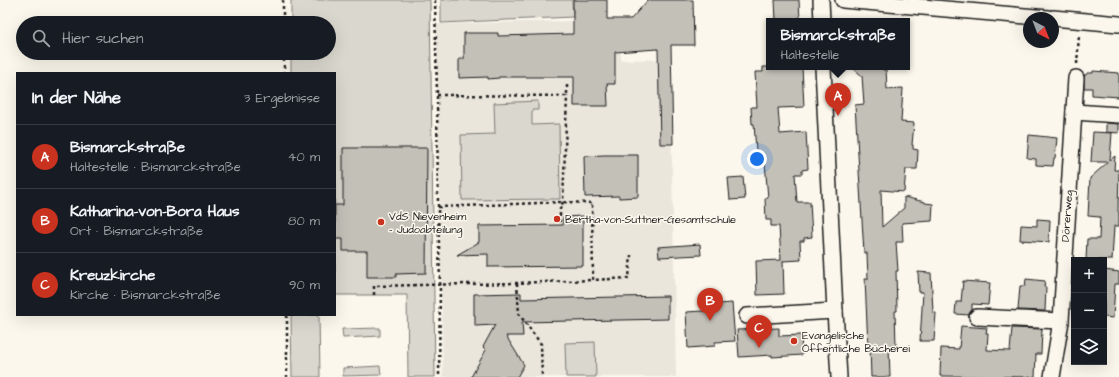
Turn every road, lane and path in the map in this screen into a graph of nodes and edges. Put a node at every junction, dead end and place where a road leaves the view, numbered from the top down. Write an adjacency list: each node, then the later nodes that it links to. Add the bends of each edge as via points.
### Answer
1 (283, 0): 5 (path)
2 (435, 0): 16 (path)
3 (821, 0): 7 (street)
4 (843, 0): 6 (street)
5 (283, 16)
6 (1023, 16)
7 (822, 18)
8 (1059, 19): 9 (street)
9 (1080, 21): 10 (street); 14 (path)
10 (1119, 24)
11 (284, 60): 13 (path)
12 (824, 70): 28 (street)
13 (284, 72)
14 (1076, 78): 18 (street, Dörerweg)
15 (567, 83): 17 (path)
16 (438, 95): 17 (path); 21 (path)
17 (567, 96): 20 (path)
18 (1074, 112): 19 (street); 32 (street, Dörerweg)
19 (1119, 115)
20 (563, 202): 21 (path); 22 (path); 24 (path, via 592,203)
21 (438, 207): 26 (path)
22 (560, 222)
23 (631, 255): 24 (path, via 629,278)
24 (593, 280): 25 (path)
25 (517, 283): 26 (path); 35 (path, via 519,314 541,344)
26 (440, 284): 27 (path, via 374,286); 34 (path)
27 (374, 295)
28 (835, 311): 30 (street); 36 (street)
29 (287, 316): 33 (path)
30 (747, 316)
31 (977, 317): 32 (street)
32 (1061, 321): 37 (street, Dörerweg)
33 (287, 377)
34 (439, 377)
35 (542, 377)
36 (839, 377)
37 (1052, 377)

